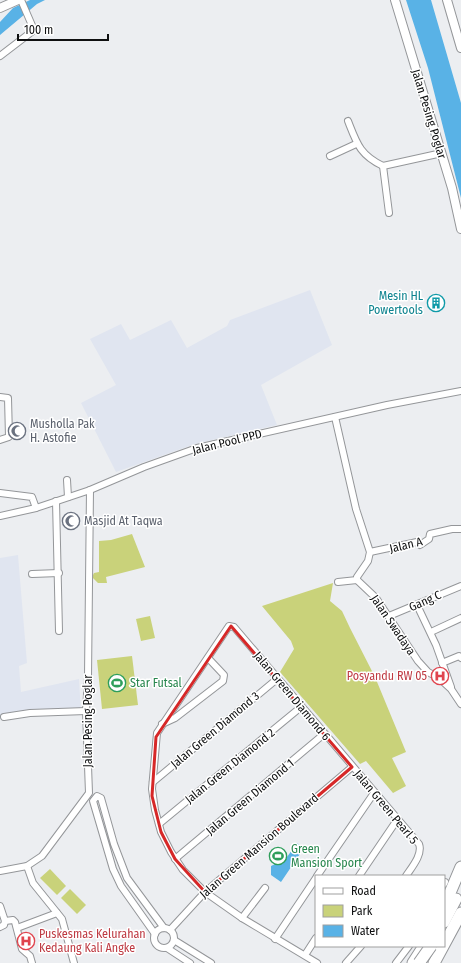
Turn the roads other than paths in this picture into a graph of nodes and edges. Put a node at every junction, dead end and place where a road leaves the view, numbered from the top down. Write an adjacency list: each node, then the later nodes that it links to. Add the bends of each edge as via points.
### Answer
1 (395, 0): 9 (street, Jalan Pesing Poglar)
2 (447, 0): 5 (street)
3 (21, 1): 4 (street); 6 (street, via 34,30)
4 (0, 8)
5 (461, 48)
6 (0, 56)
7 (348, 121): 8 (street)
8 (356, 144): 10 (street); 11 (street, via 373,160)
9 (442, 153): 11 (street); 13 (street, Jalan Pesing Poglar)
10 (330, 156)
11 (384, 166): 12 (street)
12 (389, 213)
13 (461, 229)
14 (461, 391): 16 (street, Jalan Pool PPD)
15 (0, 397): 17 (street, via 8,398 9,414 9,437)
16 (336, 417): 19 (street, Jalan Pool PPD, via 197,448); 26 (street, via 356,508)
17 (0, 440)
18 (67, 480): 21 (street)
19 (90, 490): 21 (street, Jalan Pool PPD); 44 (street, Jalan Pesing Poglar)
20 (0, 492): 23 (street, via 32,497)
21 (68, 497): 22 (street, Jalan Pool PPD)
22 (56, 501): 23 (street, Jalan Pool PPD); 27 (street)
23 (36, 508): 24 (street, Jalan Pool PPD)
24 (0, 516)
25 (461, 529): 26 (street, Jalan A, via 430,534 429,540 420,544 417,542)
26 (370, 552): 29 (street)
27 (59, 573): 28 (street); 35 (street)
28 (32, 574)
29 (357, 580): 30 (street); 33 (street, Jalan Swadaya)
30 (338, 582)
31 (461, 586): 32 (street, Gang C)
32 (417, 605): 33 (street, Gang C); 36 (street)
33 (389, 616): 41 (street, Jalan Swadaya, via 418,662)
34 (461, 618): 36 (street)
35 (59, 631)
36 (431, 632): 39 (street)
37 (208, 658): 40 (street, Jalan Green Diamond 6, via 231,626); 46 (street); 46 (street, via 224,675 223,681 175,718)
38 (461, 658): 39 (street, via 459,656)
39 (442, 663): 41 (street)
40 (277, 679): 43 (street, Jalan Green Diamond 6); 49 (street, Jalan Green Diamond 3)
41 (451, 688): 42 (street, Jalan Swadaya)
42 (461, 704)
43 (301, 707): 47 (street, Jalan Green Diamond 6); 52 (street, Jalan Green Diamond 2)
44 (86, 711): 45 (street, via 30,713); 54 (street, Jalan Pesing Poglar, via 89,793 48,850 38,860)
45 (4, 717)
46 (162, 724): 49 (street, via 156,737)
47 (324, 734): 48 (street, Jalan Green Diamond 6); 53 (street, Jalan Green Diamond 1)
48 (352, 767): 50 (street, Jalan Green Pearl 5); 64 (street, Jalan Green Mansion Boulevard)
49 (153, 782): 52 (street, via 153,804)
50 (374, 793): 51 (street, Jalan Green Pearl 5); 57 (street)
51 (397, 820): 58 (street); 59 (street, Jalan Green Pearl 5, via 420,848)
52 (159, 824): 53 (street)
53 (175, 859): 64 (street)
54 (26, 866): 56 (street); 67 (street, via 32,882)
55 (461, 867): 63 (highway)
56 (0, 871)
57 (318, 875)
58 (360, 875)
59 (407, 875)
60 (315, 880): 78 (street)
61 (461, 886): 70 (highway)
62 (266, 888): 69 (street)
63 (449, 889): 65 (highway); 72 (highway)
64 (205, 892): 69 (street); 76 (street, Jalan Green Mansion Boulevard)
65 (445, 903)
66 (0, 906): 71 (street)
67 (57, 913): 74 (street); 91 (street, via 62,919)
68 (461, 913): 81 (highway)
69 (242, 918): 78 (street)
70 (445, 920)
71 (5, 921): 73 (street); 74 (street, via 14,921)
72 (445, 922)
73 (0, 927)
74 (17, 928): 90 (street, via 22,949 30,956)
75 (164, 928): 76 (street); 77 (street); 77 (street, via 127,878 101,798 97,796 93,800 113,869)
76 (170, 930): 79 (street, via 174,934)
77 (155, 934): 86 (street, via 156,944)
78 (275, 939): 87 (street)
79 (174, 940): 86 (street); 93 (street)
80 (315, 940): 87 (street)
81 (445, 940)
82 (360, 947): 95 (street)
83 (408, 947): 96 (street)
84 (426, 947): 88 (highway, via 425,953 428,957)
85 (426, 947): 89 (highway, bridge)
86 (167, 948): 92 (street)
87 (305, 955): 94 (street)
88 (436, 955): 89 (highway)
89 (418, 962): 97 (highway, via 424,959)
90 (32, 963)
91 (74, 963)
92 (190, 963)
93 (211, 963)
94 (317, 963)
95 (346, 963)
96 (396, 963)
97 (428, 963)

